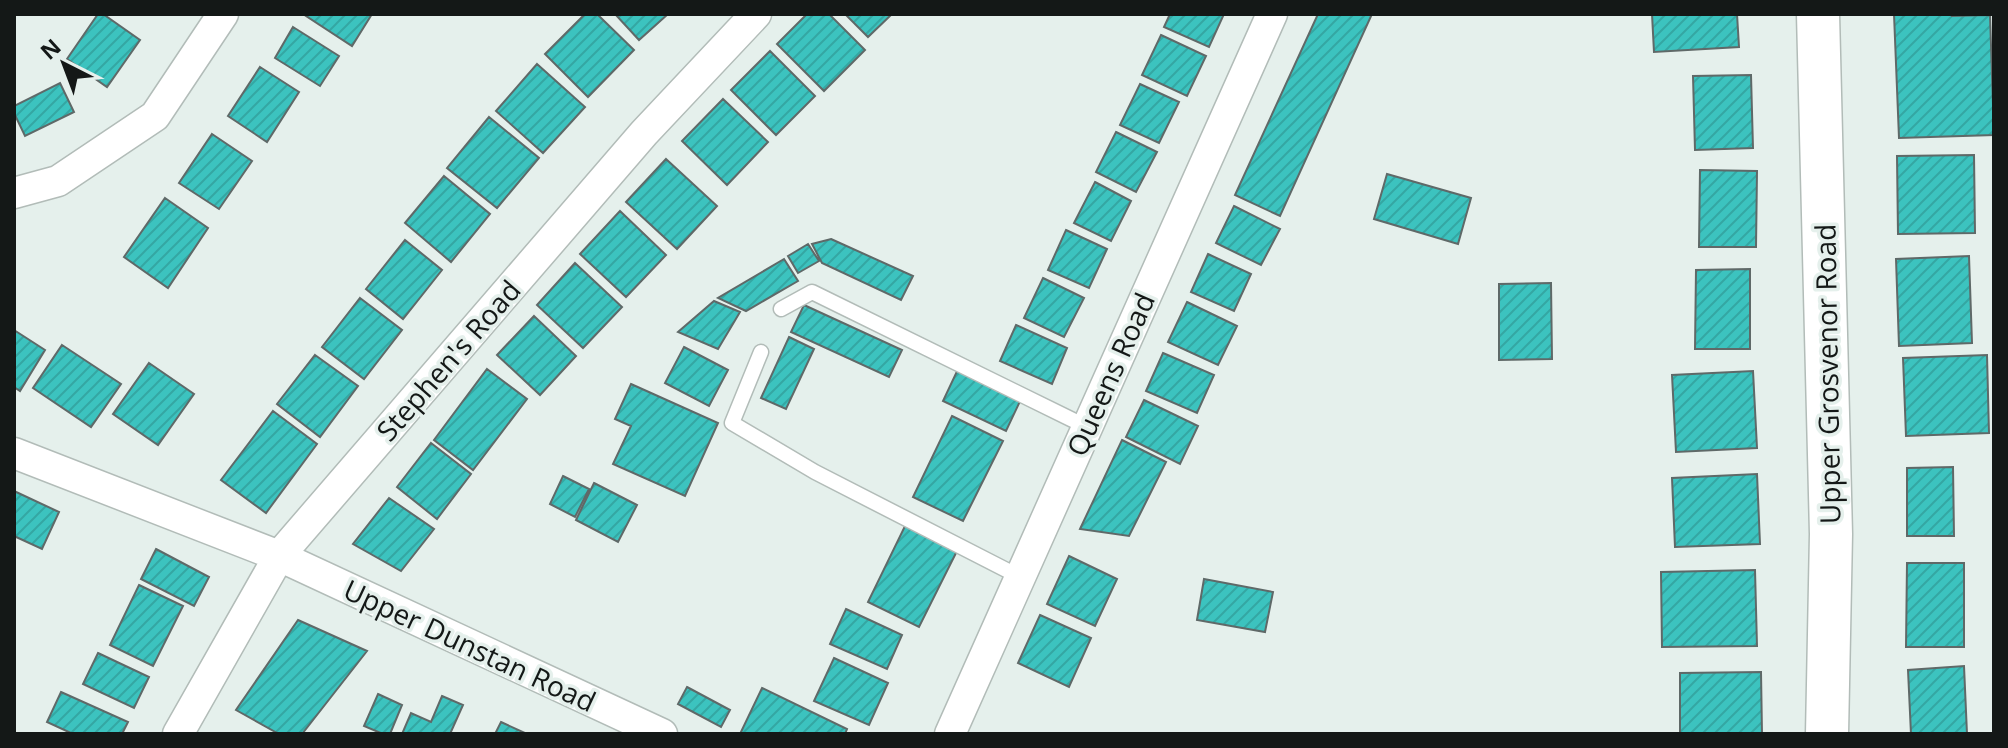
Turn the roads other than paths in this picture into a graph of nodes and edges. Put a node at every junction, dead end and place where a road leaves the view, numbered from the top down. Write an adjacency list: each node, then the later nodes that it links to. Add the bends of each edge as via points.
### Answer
1 (223, 14): 5 (street, via 155,116 58,181)
2 (756, 14): 10 (street, Stephen's Road, via 644,133)
3 (1272, 14): 8 (street, Queens Road)
4 (1818, 14): 15 (street, Upper Grosvenor Road, via 1830,519)
5 (14, 193)
6 (781, 309): 8 (lane, via 812,292)
7 (761, 352): 11 (lane, via 732,423 815,472)
8 (1087, 427): 11 (street, Queens Road)
9 (14, 453): 10 (street, Upper Dunstan Road)
10 (279, 556): 12 (street, Stephen's Road); 13 (street, Upper Dunstan Road)
11 (1020, 577): 14 (street, Queens Road)
12 (178, 734)
13 (662, 734)
14 (950, 734)
15 (1827, 734)

